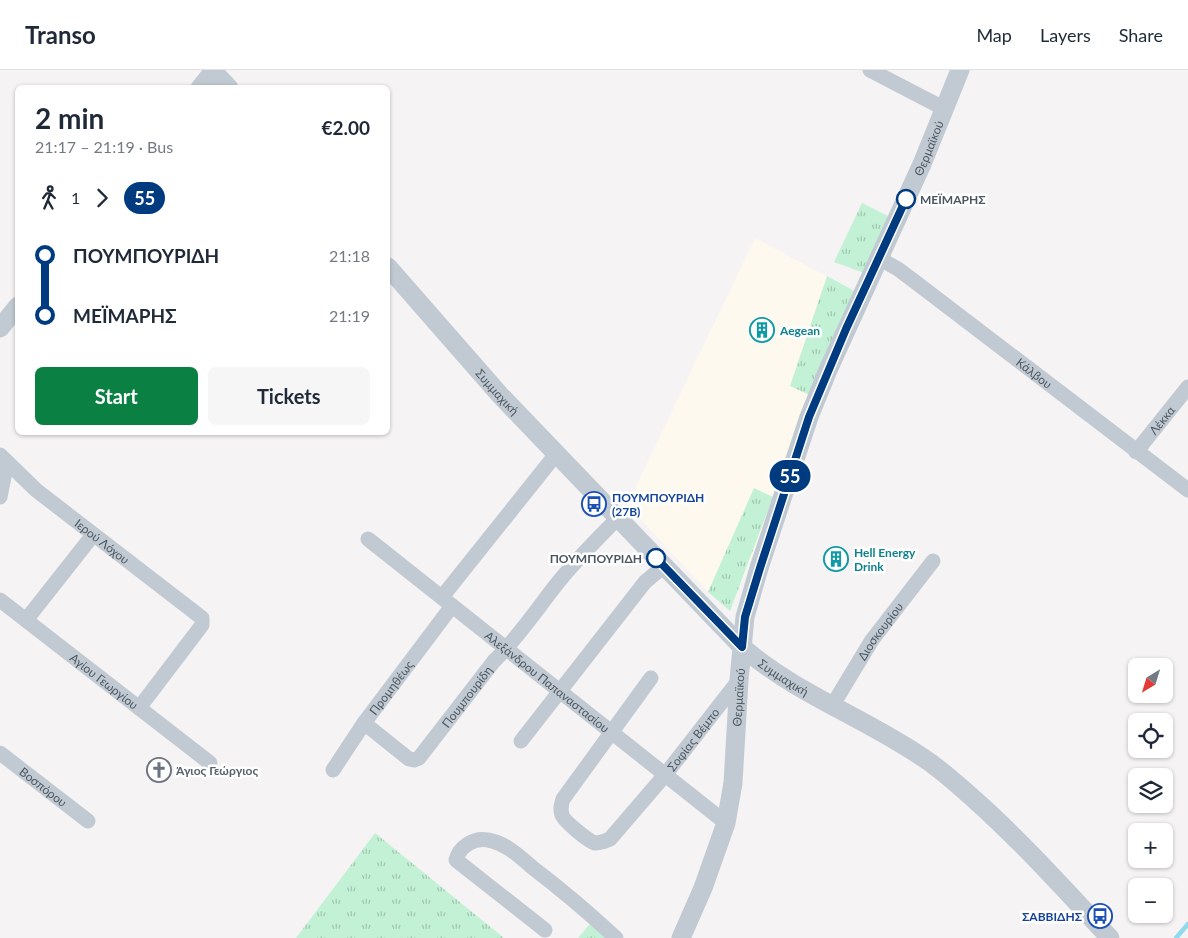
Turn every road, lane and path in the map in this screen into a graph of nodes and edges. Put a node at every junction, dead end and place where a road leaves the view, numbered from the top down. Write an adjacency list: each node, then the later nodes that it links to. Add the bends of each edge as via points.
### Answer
1 (870, 70): 6 (street)
2 (960, 70): 6 (street, Θερμαϊκού)
3 (212, 71): 4 (street); 5 (street)
4 (202, 85)
5 (226, 85)
6 (945, 109): 7 (street, Θερμαϊκού)
7 (880, 259): 12 (street, Κάλβου, via 914,281); 25 (street, Θερμαϊκού, via 809,417 745,617)
8 (390, 269): 13 (street, Συμμαχική)
9 (15, 310): 10 (street)
10 (0, 328)
11 (1188, 387): 12 (street, Λέκκα)
12 (1136, 452): 15 (street, Κάλβου)
13 (556, 453): 17 (street, Συμμαχική); 23 (street, Προμηθέως)
14 (4, 459): 16 (street); 18 (street, Ιερού Λόχου, via 36,490)
15 (1188, 490)
16 (0, 497)
17 (618, 518): 21 (street, Συμμαχική); 26 (street, Πουμπουρίδη, via 561,579)
18 (93, 535): 24 (street); 31 (street, Ιερού Λόχου, via 202,618 202,625)
19 (368, 539): 23 (street, Αλεξάνδρου Παπαναστασίου)
20 (934, 562): 30 (street, Διοσκουρίου, via 872,640)
21 (664, 566): 25 (street, Συμμαχική); 29 (street, via 645,582)
22 (0, 600): 24 (street, Αγίου Γεωργίου)
23 (447, 602): 26 (street, Αλεξάνδρου Παπαναστασίου); 32 (street, Προμηθέως)
24 (26, 620): 31 (street, Αγίου Γεωργίου)
25 (742, 647): 28 (street, Θερμαϊκού); 30 (street, Συμμαχική, via 775,673)
26 (506, 649): 29 (street, Αλεξάνδρου Παπαναστασίου); 32 (street, Πουμπουρίδη, via 419,758 409,759)
27 (651, 678): 33 (street, Σοφίας Βέμπο)
28 (739, 680): 38 (street, Σοφίας Βέμπο); 40 (street, Θερμαϊκού, via 733,783)
29 (560, 692): 33 (street, Αλεξάνδρου Παπαναστασίου); 34 (street)
30 (832, 706): 44 (street, Συμμαχική, via 916,752 943,773 990,814)
31 (139, 708): 36 (street, Αγίου Γεωργίου)
32 (364, 723): 37 (street, Προμηθέως)
33 (611, 732): 38 (street, Αλεξάνδρου Παπαναστασίου); 38 (street, Σοφίας Βέμπο, via 560,806 563,817 588,840 595,843 610,839)
34 (521, 741)
35 (0, 753): 39 (street, Βοσπόρου)
36 (210, 763)
37 (333, 770)
38 (666, 775): 40 (street, Αλεξάνδρου Παπαναστασίου)
39 (88, 821)
40 (726, 823): 43 (street, Θερμαϊκού)
41 (545, 930): 42 (street, via 456,860 468,842 487,839 508,848 575,900)
42 (616, 938)
43 (681, 938)
44 (1110, 938)

